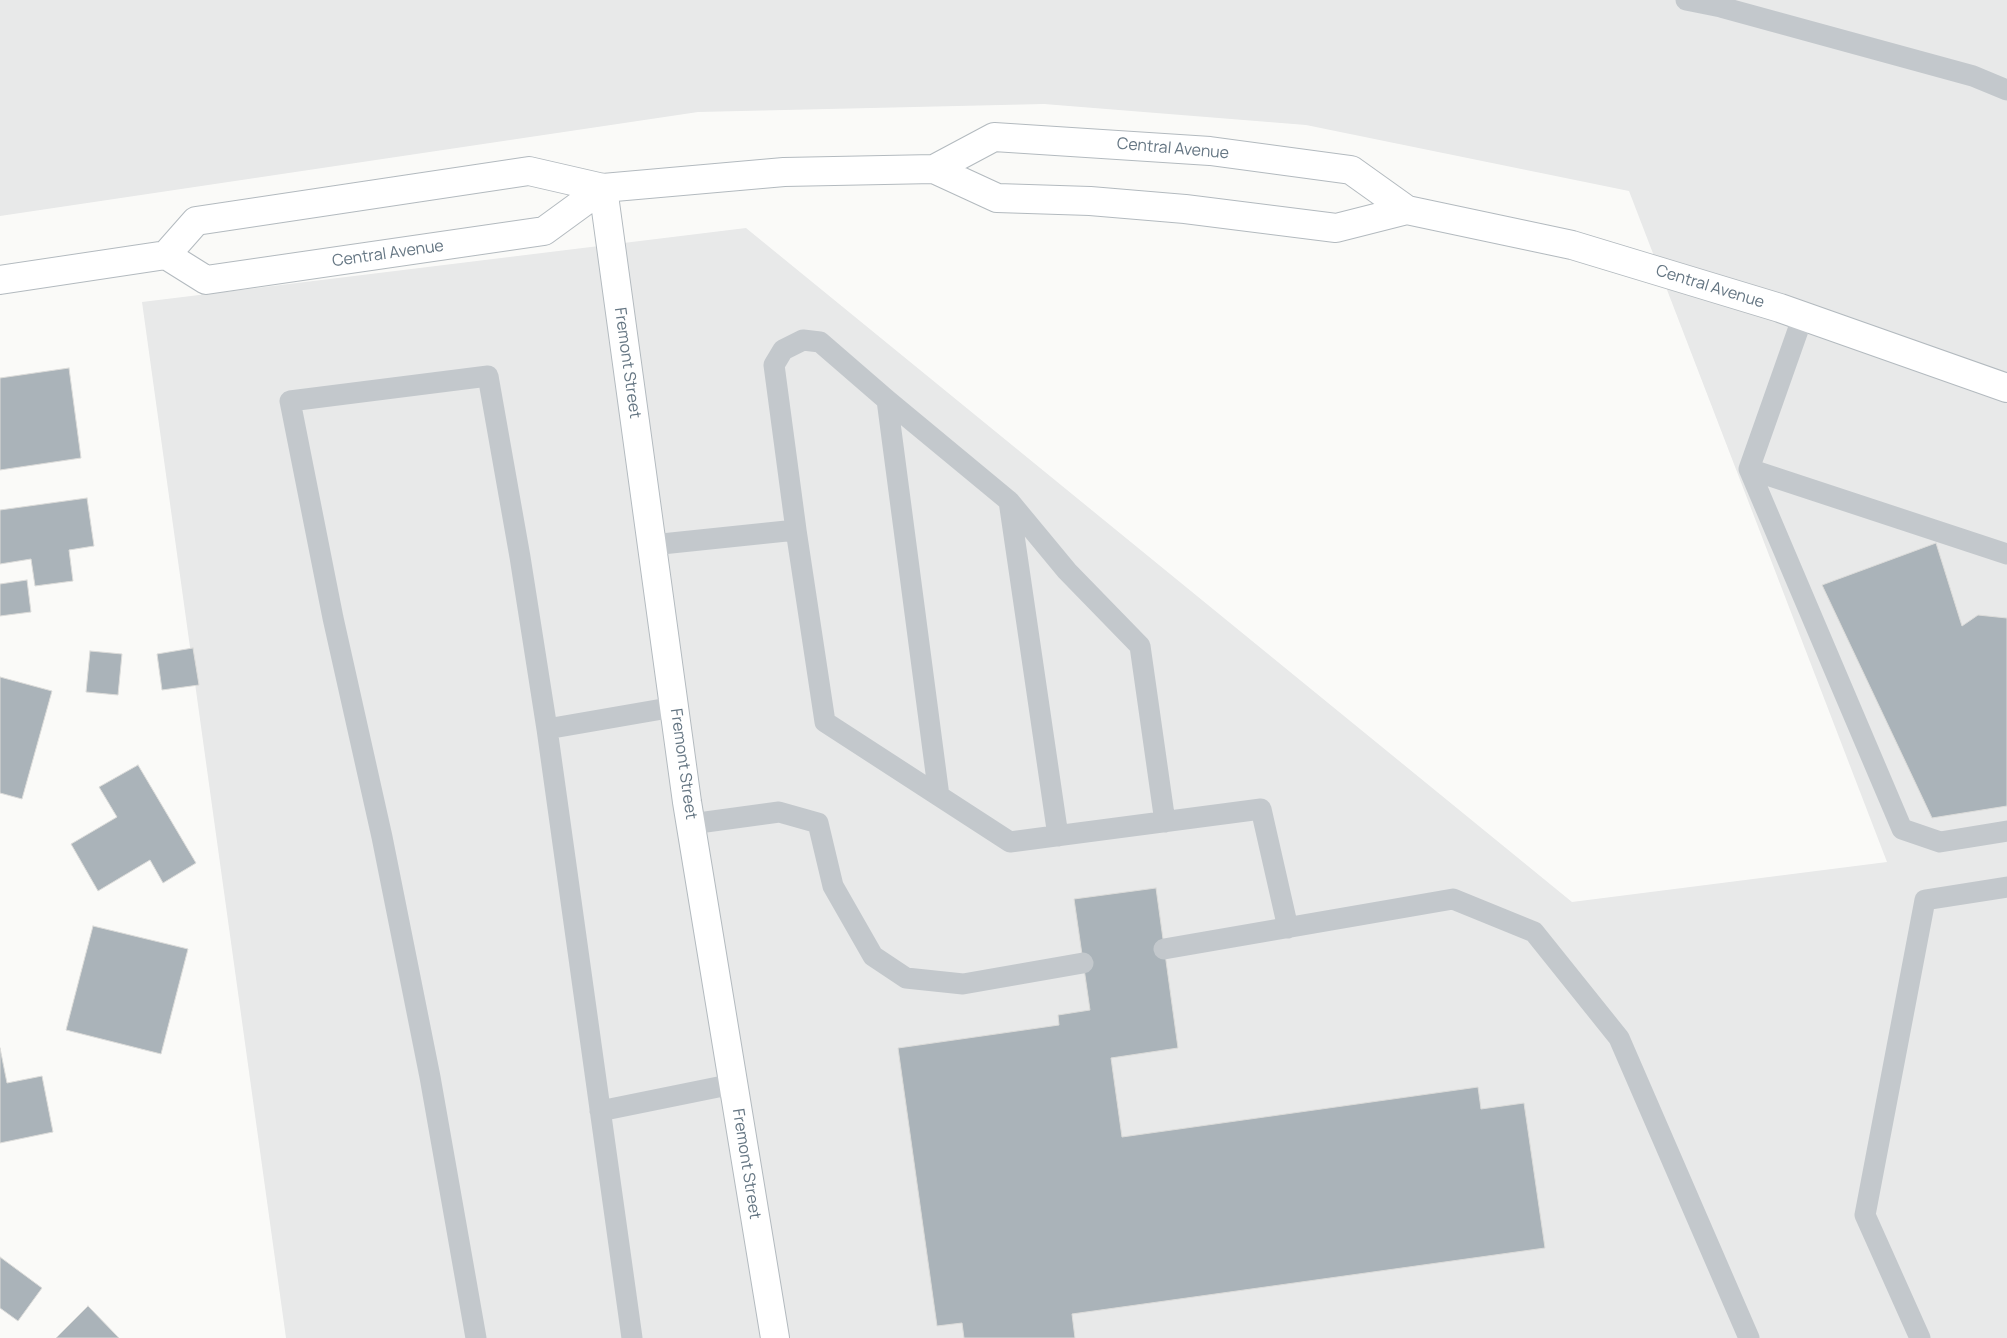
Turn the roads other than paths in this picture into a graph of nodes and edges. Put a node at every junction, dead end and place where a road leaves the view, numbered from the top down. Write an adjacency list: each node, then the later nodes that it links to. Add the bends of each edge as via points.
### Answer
1 (1686, 0): 2 (lane, via 1973,76)
2 (2007, 90)
3 (934, 169): 4 (main road, Central Avenue, via 784,172); 5 (main road, Central Avenue, via 997,198 1185,209 1336,228); 5 (main road, Central Avenue, via 994,137 1210,151 1351,170)
4 (603, 188): 6 (main road, Central Avenue, via 529,171 196,221); 6 (main road, Central Avenue, via 544,231 206,280); 14 (main road, Fremont Street)
5 (1407, 210): 8 (main road, Central Avenue, via 1572,245)
6 (166, 255): 7 (main road)
7 (0, 280)
8 (1803, 316): 9 (main road, Central Avenue); 11 (lane)
9 (2007, 388)
10 (887, 400): 12 (lane); 13 (lane, via 820,342 803,340 783,350 774,365); 18 (lane)
11 (1749, 469): 15 (lane); 21 (lane, via 1902,828 1940,842)
12 (1009, 500): 19 (lane, via 1067,571 1140,646); 22 (lane)
13 (796, 530): 14 (lane); 18 (lane, via 825,722)
14 (652, 544): 16 (main road, Fremont Street)
15 (2007, 554)
16 (674, 706): 17 (lane); 20 (main road, Fremont Street)
17 (547, 729): 28 (lane); 29 (lane, via 488,376 290,401 430,1077)
18 (939, 796): 22 (lane, via 1010,842)
19 (1165, 822): 22 (lane); 24 (lane, via 1261,809)
20 (691, 824): 26 (lane, via 779,812 818,823 833,886 873,956 906,978 964,984); 27 (main road, Fremont Street)
21 (2007, 832)
22 (1058, 836)
23 (2007, 887): 33 (lane, via 1925,900 1865,1214)
24 (1288, 928): 25 (lane); 32 (lane, via 1453,899 1534,932 1619,1038)
25 (1164, 949)
26 (1083, 963)
27 (733, 1084): 28 (lane); 31 (main road, Fremont Street)
28 (600, 1111): 30 (lane)
29 (476, 1338)
30 (632, 1338)
31 (775, 1338)
32 (1749, 1338)
33 (1920, 1338)

